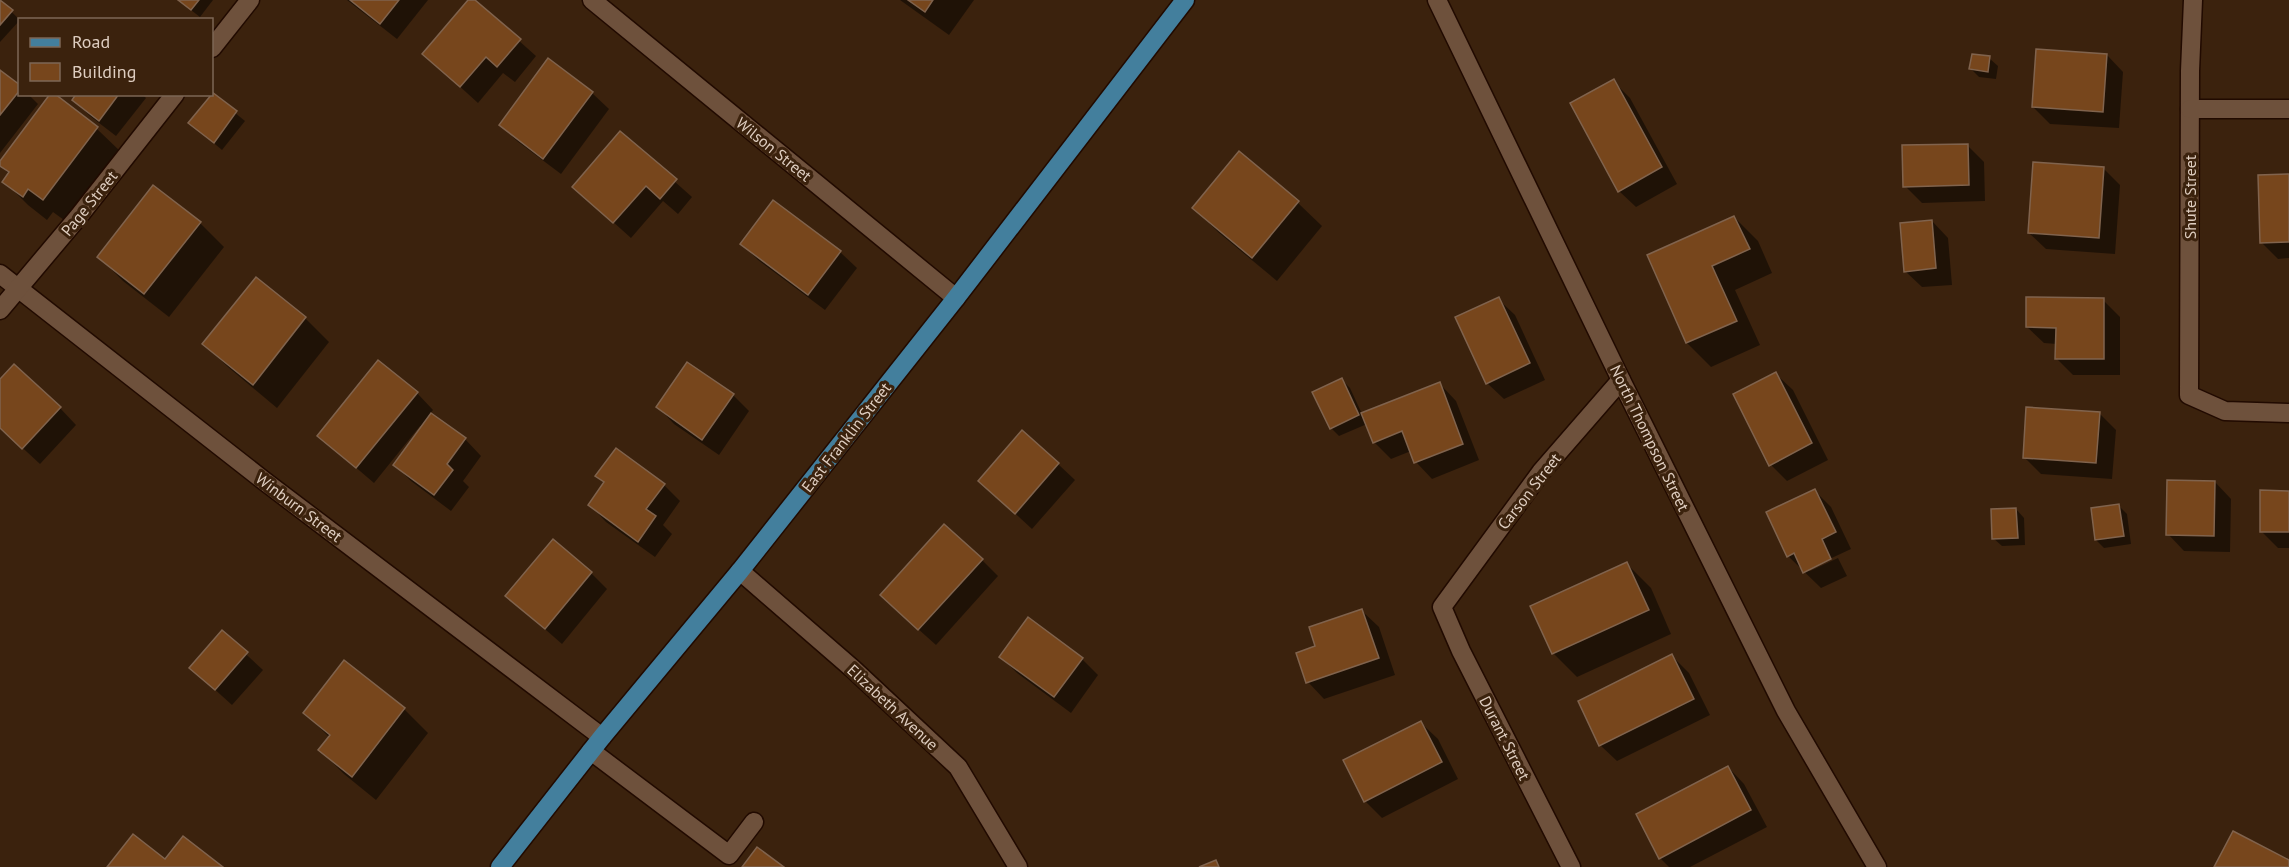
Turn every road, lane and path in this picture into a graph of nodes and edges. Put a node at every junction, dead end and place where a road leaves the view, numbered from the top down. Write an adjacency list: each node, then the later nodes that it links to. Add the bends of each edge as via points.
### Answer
1 (250, 0): 6 (street)
2 (592, 0): 12 (street, Wilson Street)
3 (1185, 0): 12 (main road, East Franklin Street)
4 (1437, 0): 14 (street, North Thompson Street)
5 (2193, 0): 8 (street, Shute Street)
6 (213, 47)
7 (173, 96): 11 (street, Page Street)
8 (2190, 109): 9 (street); 15 (street, Shute Street, via 2189,395 2225,411)
9 (2289, 109)
10 (0, 274): 11 (street, Winburn Street)
11 (19, 288): 13 (street, Page Street); 18 (street, Winburn Street)
12 (956, 298): 16 (main road, East Franklin Street)
13 (0, 310)
14 (1621, 380): 17 (street, Carson Street, via 1541,472); 23 (street, North Thompson Street, via 1786,711)
15 (2289, 413)
16 (740, 571): 18 (main road, East Franklin Street); 21 (street, Elizabeth Avenue, via 958,767)
17 (1442, 607): 22 (street, Durant Street)
18 (596, 744): 19 (street, Winburn Street, via 729,855); 20 (main road, East Franklin Street)
19 (754, 822)
20 (500, 867)
21 (1018, 867)
22 (1571, 867)
23 (1877, 867)

